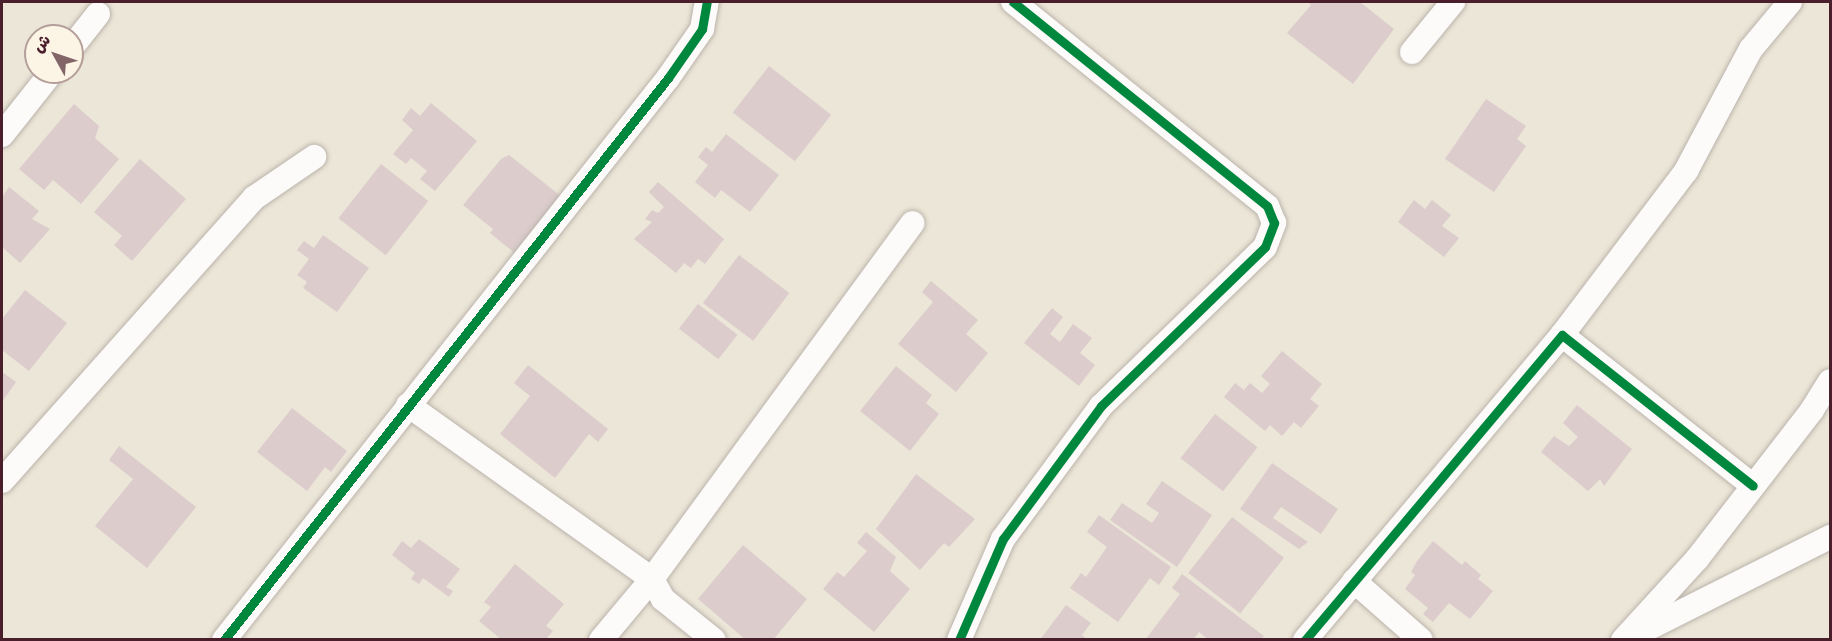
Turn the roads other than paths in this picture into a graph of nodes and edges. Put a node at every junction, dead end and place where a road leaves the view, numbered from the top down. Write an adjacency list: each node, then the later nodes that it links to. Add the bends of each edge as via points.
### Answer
1 (707, 2): 14 (street, via 702,29 668,78)
2 (1013, 2): 24 (street, via 1267,206 1274,223 1264,246 1101,406 1003,539)
3 (1453, 2): 7 (street)
4 (1790, 2): 12 (street, via 1751,49 1686,171)
5 (98, 14): 6 (street)
6 (84, 32)
7 (1412, 52)
8 (42, 84): 9 (street)
9 (2, 135)
10 (314, 157): 16 (street, via 254,198)
11 (913, 222): 19 (street)
12 (1562, 335): 17 (street); 20 (street)
13 (1830, 381): 15 (street)
14 (408, 405): 19 (street); 21 (street)
15 (1821, 417): 17 (street)
16 (2, 481)
17 (1752, 486): 27 (street, via 1696,559)
18 (1830, 540): 27 (street)
19 (652, 579): 22 (street); 23 (street, via 663,599)
20 (1354, 581): 25 (street); 26 (street)
21 (224, 639)
22 (601, 639)
23 (714, 639)
24 (959, 639)
25 (1305, 639)
26 (1421, 639)
27 (1624, 639)

